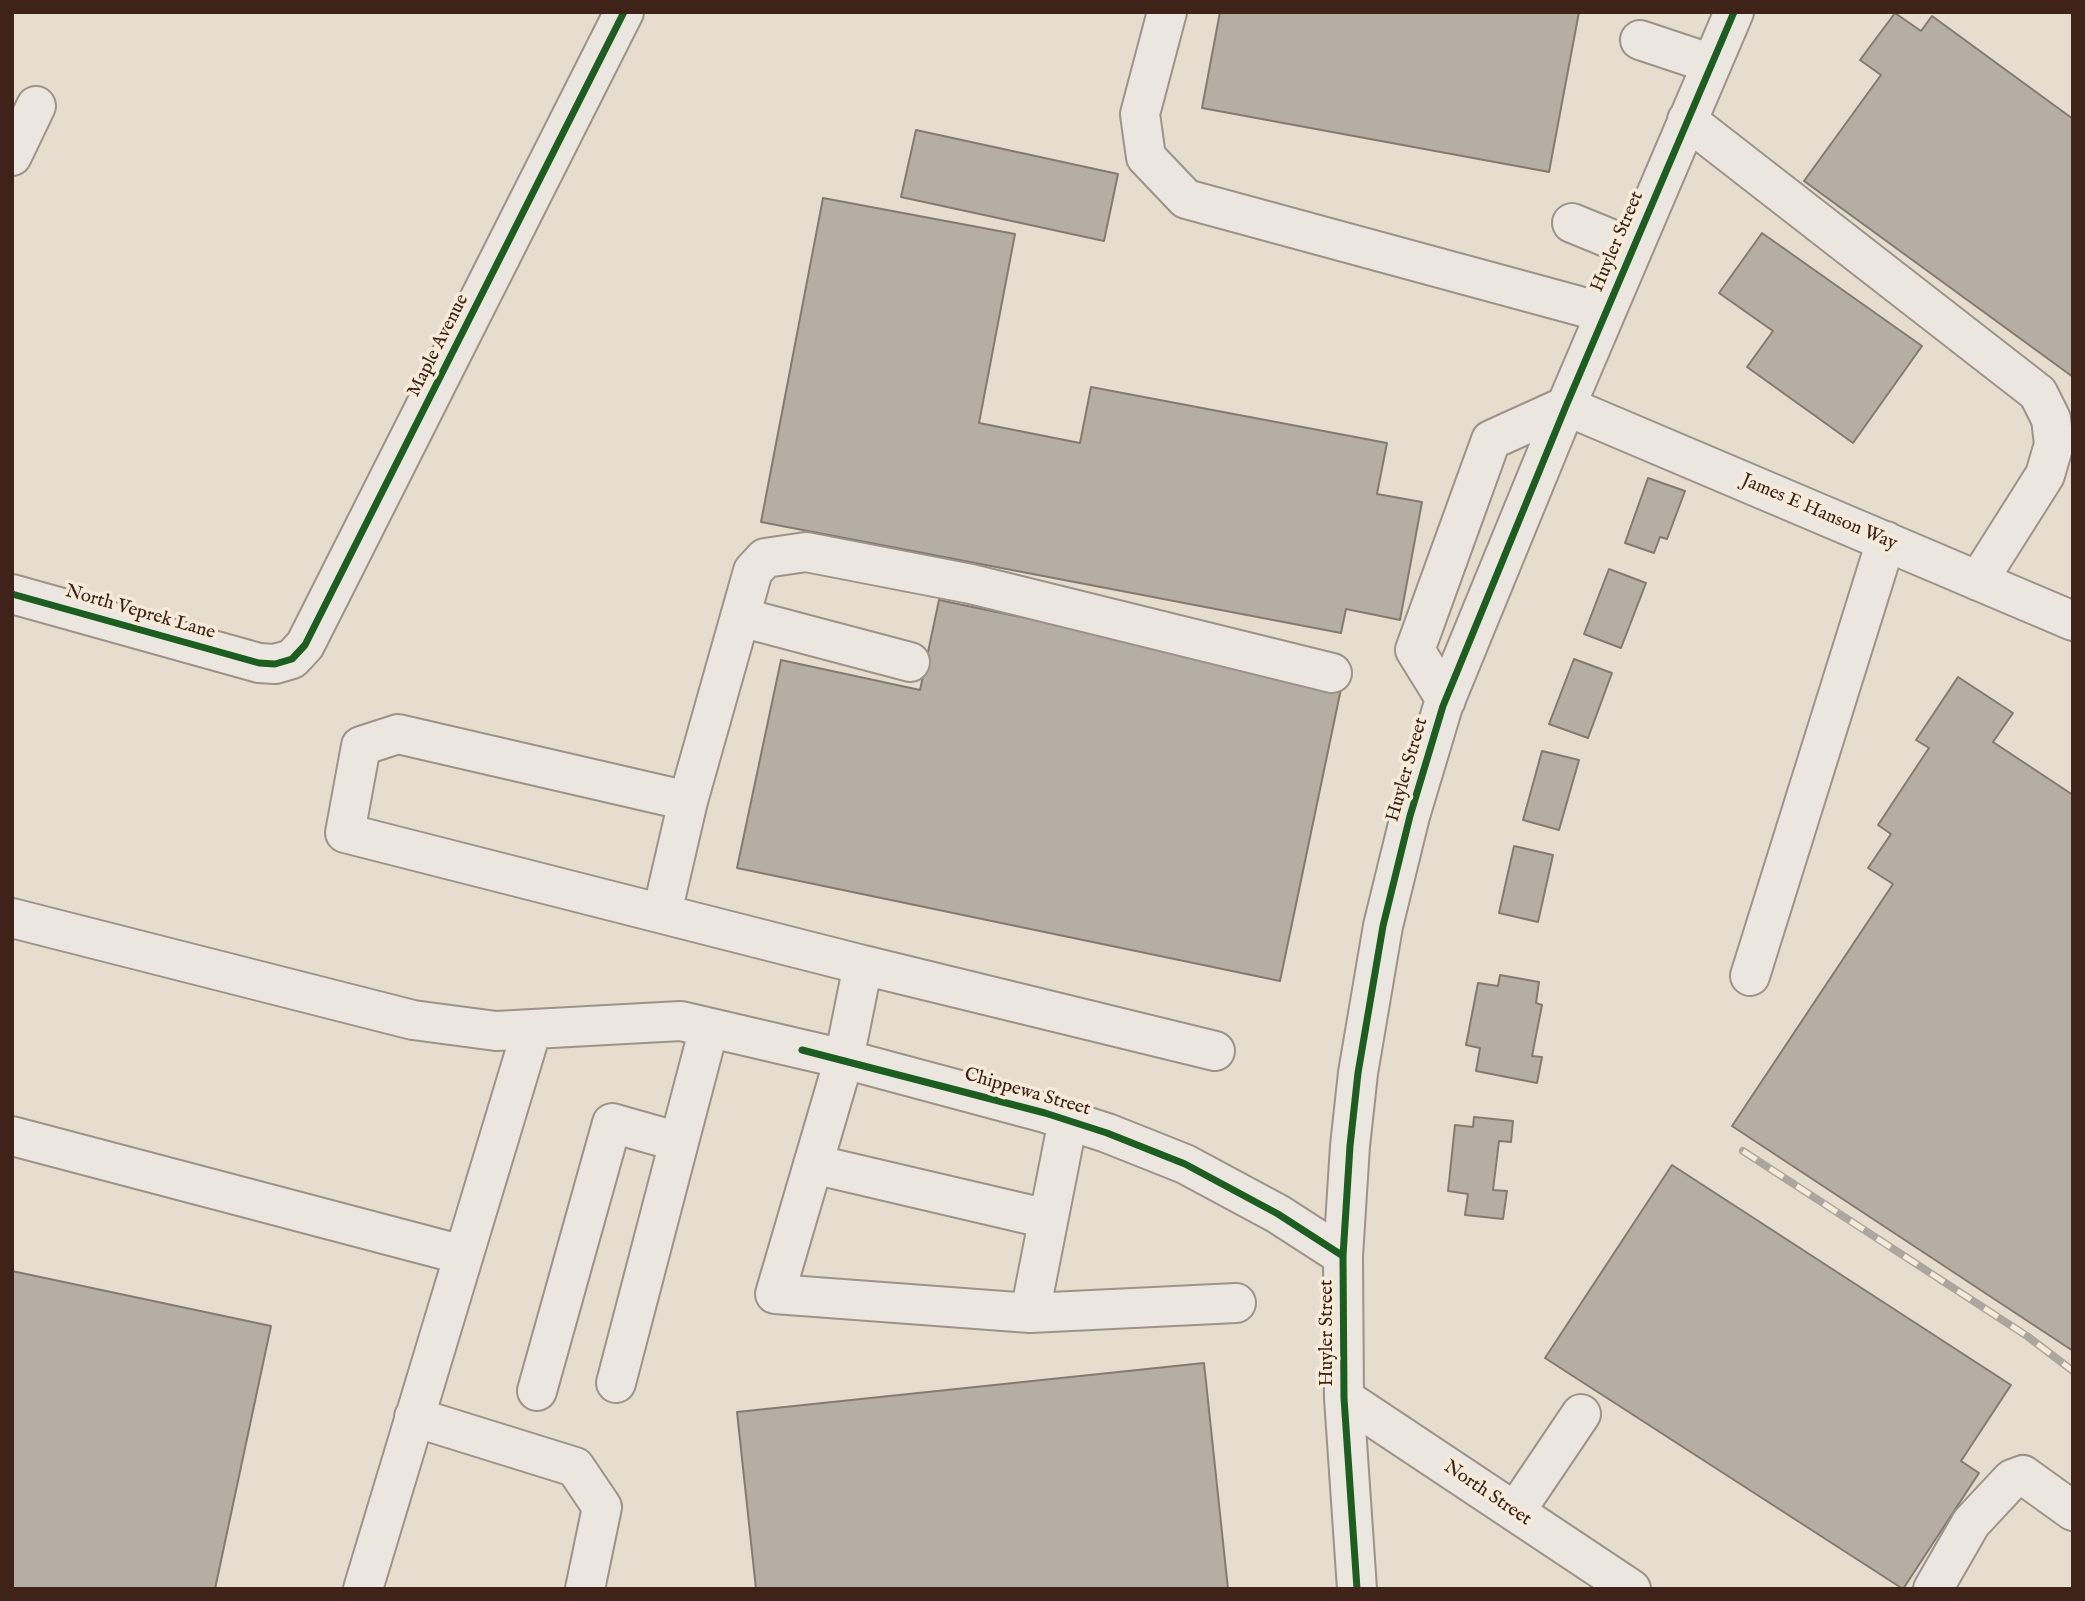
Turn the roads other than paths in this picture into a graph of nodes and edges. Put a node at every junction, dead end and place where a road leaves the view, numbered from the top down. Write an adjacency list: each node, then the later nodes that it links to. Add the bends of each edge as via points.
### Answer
1 (624, 12): 19 (street, Maple Avenue, via 305,645 292,659)
2 (1167, 12): 11 (street, via 1140,114 1146,157 1186,199)
3 (1734, 12): 5 (street, Huyler Street)
4 (1640, 40): 5 (street)
5 (1712, 64): 7 (street, Huyler Street)
6 (36, 106): 8 (street)
7 (1687, 120): 10 (street, Huyler Street); 14 (street, via 2038,393 2051,419 2054,444 2045,475)
8 (12, 156)
9 (1572, 223): 10 (street)
10 (1633, 248): 11 (street, Huyler Street)
11 (1605, 313): 12 (street, Huyler Street)
12 (1566, 406): 13 (street, James E Hanson Way); 21 (street, Huyler Street); 21 (street, via 1492,440 1415,650)
13 (1886, 541): 14 (street, James E Hanson Way); 26 (street)
14 (1978, 581): 17 (street, James E Hanson Way)
15 (12, 594): 19 (street, North Veprek Lane)
16 (740, 617): 18 (street); 20 (street, via 753,571 765,558 806,552 971,584); 22 (street)
17 (2073, 621)
18 (909, 662)
19 (259, 663)
20 (1332, 673)
21 (1446, 699): 37 (street, Huyler Street, via 1383,926 1358,1073)
22 (688, 801): 23 (street); 23 (street, via 398,734 361,746 345,833)
23 (662, 913): 25 (street)
24 (12, 918): 28 (street, Chippewa Street, via 413,1020 496,1031)
25 (863, 965): 29 (street); 30 (street)
26 (1750, 975)
27 (709, 1028): 28 (street, Chippewa Street, via 681,1021); 30 (street, Chippewa Street); 33 (street)
28 (532, 1029): 36 (street)
29 (1215, 1051)
30 (844, 1059): 31 (street, Chippewa Street); 34 (street)
31 (1068, 1120): 35 (street); 37 (street, Chippewa Street, via 1185,1164 1278,1214)
32 (12, 1136): 36 (street)
33 (679, 1142): 40 (street); 41 (street, via 612,1123)
34 (813, 1164): 35 (street); 39 (street, via 775,1294)
35 (1048, 1219): 39 (street)
36 (463, 1255): 44 (street)
37 (1343, 1256): 42 (street, Huyler Street)
38 (1236, 1303): 39 (street)
39 (1030, 1313)
40 (616, 1382)
41 (537, 1391)
42 (1344, 1398): 46 (street, North Street); 49 (street, Huyler Street)
43 (1581, 1414): 46 (street)
44 (414, 1417): 47 (street); 48 (street, via 575,1467 602,1507)
45 (2073, 1511): 51 (street, via 2023,1475 2012,1479 1971,1523)
46 (1515, 1512): 50 (street, North Street)
47 (363, 1589)
48 (585, 1589)
49 (1357, 1589)
50 (1631, 1589)
51 (1933, 1589)

